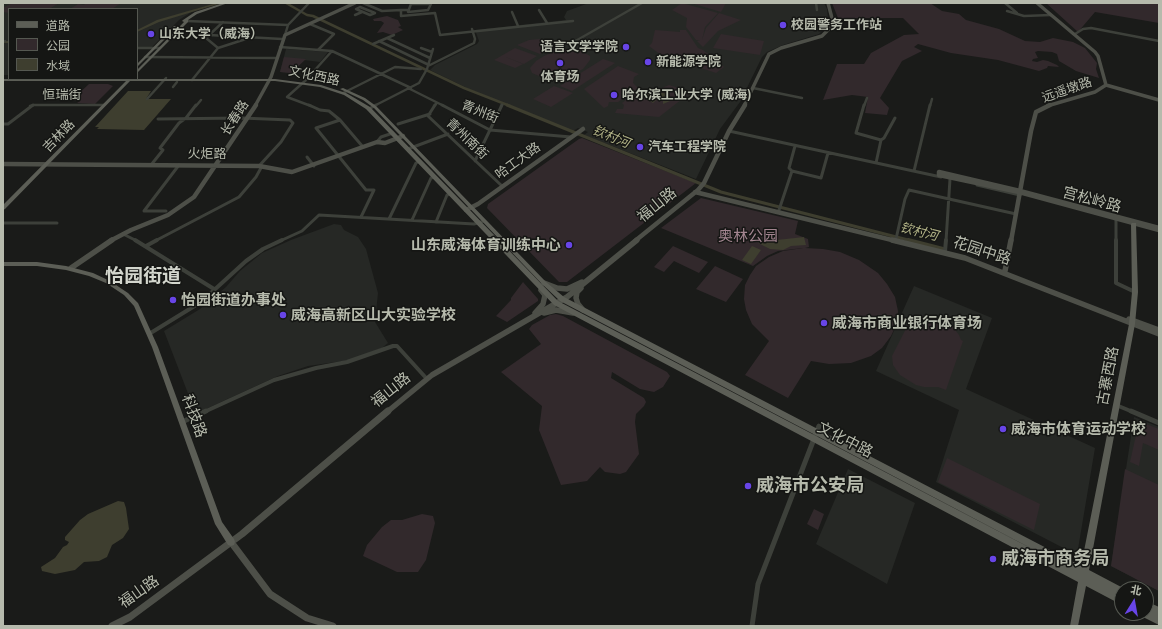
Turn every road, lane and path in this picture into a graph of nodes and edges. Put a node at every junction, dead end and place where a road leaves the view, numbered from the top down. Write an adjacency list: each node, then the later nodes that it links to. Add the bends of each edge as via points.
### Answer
1 (226, 3): 20 (main road, via 196,13)
2 (309, 3): 25 (street)
3 (355, 3): 24 (main road, 长春路)
4 (363, 3): 10 (street, via 382,11)
5 (642, 3): 37 (street)
6 (816, 3): 13 (street)
7 (828, 3): 71 (main road, 福山路, via 833,22 831,27 822,36 769,54)
8 (1005, 3): 18 (street)
9 (1037, 3): 19 (main road, 远遥墩路)
10 (401, 10): 11 (street); 27 (street, via 401,16 435,13 440,35)
11 (408, 10): 11 (street, via 428,10 431,4 411,4)
12 (539, 10): 23 (street)
13 (817, 10)
14 (1006, 11): 18 (street)
15 (362, 12): 15 (street, via 356,9 360,7 374,13 370,15); 17 (street)
16 (512, 12): 26 (street)
17 (355, 15)
18 (1019, 15): 19 (street)
19 (1051, 15): 28 (main road, 远遥墩路)
20 (184, 21): 22 (street); 41 (main road); 42 (main road)
21 (573, 21): 23 (street)
22 (223, 22): 25 (street); 29 (street)
23 (547, 23): 26 (street)
24 (310, 24): 30 (main road, 长春路); 45 (street, via 334,34)
25 (288, 25): 30 (street)
26 (518, 26): 27 (street)
27 (472, 30): 53 (street, via 474,43)
28 (1075, 34): 36 (street, via 1083,28 1091,28); 68 (main road, 远遥墩路, via 1098,56)
29 (209, 35): 32 (street); 43 (street, via 206,38)
30 (285, 35): 34 (main road, 长春路)
31 (394, 35): 33 (street)
32 (249, 38): 34 (street); 43 (street)
33 (387, 38): 35 (street); 51 (street)
34 (282, 39): 39 (main road, 长春路)
35 (379, 41): 38 (street); 53 (street)
36 (1159, 41)
37 (572, 43)
38 (373, 44)
39 (280, 47): 45 (street, 青州街); 50 (main road, 长春路)
40 (138, 48): 41 (street)
41 (154, 48): 42 (street); 47 (main road)
42 (160, 48): 48 (main road)
43 (218, 48): 49 (street)
44 (421, 48): 51 (street, via 432,50)
45 (318, 50): 46 (street, 青州街)
46 (332, 51): 56 (street, 青州街); 66 (street)
47 (145, 57): 48 (street); 52 (main road)
48 (152, 57): 49 (street); 55 (main road)
49 (210, 58): 50 (street); 58 (street)
50 (277, 58): 59 (main road, 长春路)
51 (430, 58): 53 (street)
52 (138, 65)
53 (428, 68): 72 (street, via 419,83)
54 (421, 69): 56 (street, via 396,67)
55 (138, 71)
56 (381, 74): 72 (street, 青州街); 73 (street)
57 (138, 77): 61 (main road, 文化西路)
58 (193, 78): 59 (main road, 文化西路); 62 (main road, 文化西路)
59 (270, 78): 66 (main road, 文化西路); 87 (main road, 长春路)
60 (138, 79): 61 (main road, 文化西路)
61 (145, 79): 62 (main road, 文化西路); 70 (main road)
62 (165, 79): 76 (street)
63 (87, 80): 64 (main road, 文化西路)
64 (109, 80): 65 (main road, 文化西路); 70 (main road, via 116,83)
65 (127, 80): 70 (main road, 吉林路)
66 (304, 81): 73 (main road, 文化西路); 90 (street, via 288,95 288,98 329,112)
67 (177, 82): 69 (street)
68 (1106, 85): 79 (main road); 126 (main road, 远遥墩路, via 1095,92 1036,112)
69 (173, 87)
70 (118, 88): 81 (main road, 吉林路)
71 (753, 88): 74 (street); 98 (main road, 福山路)
72 (411, 89): 80 (street, 青州街); 83 (street)
73 (345, 92): 83 (main road, 文化西路); 84 (main road, 文化西路)
74 (802, 98)
75 (867, 98): 102 (street, via 856,133)
76 (147, 99)
77 (932, 99): 121 (street)
78 (201, 100): 86 (street)
79 (1159, 100)
80 (436, 104): 85 (street, 青州南街); 96 (street, 青州街)
81 (102, 105): 92 (street, 恒瑞街, via 34,105); 114 (main road, 吉林路)
82 (502, 105): 96 (street)
83 (375, 107): 84 (street); 97 (main road, 文化西路)
84 (369, 109): 97 (main road, 文化西路)
85 (430, 114): 93 (street); 100 (street, 青州南街, via 428,116)
86 (186, 118): 87 (street); 89 (street); 115 (street, via 179,123 160,148 163,150)
87 (248, 118): 117 (main road, 长春路); 118 (street, via 286,119 292,122 281,142)
88 (895, 118): 102 (street)
89 (158, 119)
90 (340, 120): 105 (street); 108 (street, via 316,128)
91 (3, 124): 92 (street)
92 (8, 124): 95 (street, 恒瑞街)
93 (398, 124)
94 (401, 128): 97 (street)
95 (3, 129)
96 (490, 130): 99 (street, 青州街); 111 (street)
97 (393, 131): 101 (main road, 文化西路); 103 (street)
98 (729, 131): 104 (street); 125 (main road, 福山路)
99 (577, 133): 124 (main road, 哈工大路)
100 (448, 134): 106 (street); 111 (street, 青州南街)
101 (400, 137): 103 (main road, 火炬路, via 385,143); 106 (main road, 文化西路)
102 (881, 140): 112 (street)
103 (377, 142): 105 (main road, 火炬路)
104 (795, 146): 107 (street); 120 (street, via 789,168)
105 (363, 147): 108 (main road, 火炬路)
106 (411, 148): 110 (main road, 文化西路); 130 (main road, 文化西路)
107 (828, 153): 112 (street); 120 (street, via 821,178)
108 (339, 156): 119 (main road, 火炬路); 136 (street, via 366,190 374,190)
109 (307, 157): 119 (street)
110 (420, 161): 122 (main road, 文化西路); 138 (street, via 416,163)
111 (474, 161): 124 (street, 青州南街)
112 (876, 163): 121 (street)
113 (3, 164): 114 (main road, 火炬路)
114 (43, 165): 115 (main road, 火炬路); 129 (main road, 吉林路); 131 (main road, 吉林路)
115 (151, 165): 116 (main road, 火炬路)
116 (179, 165): 117 (main road, 火炬路); 134 (street, via 144,211)
117 (217, 165): 118 (main road, 火炬路); 146 (main road, 长春路, via 187,203 168,215)
118 (260, 166): 119 (main road, 火炬路, via 292,172); 148 (street, via 256,177 239,197)
119 (314, 166)
120 (792, 171): 132 (street)
121 (914, 171): 123 (street)
122 (435, 177): 127 (main road, 文化西路); 139 (street, via 431,178)
123 (950, 179): 126 (street); 128 (street)
124 (502, 186): 130 (main road, 哈工大路)
125 (700, 188): 132 (main road, 花园中路); 153 (main road, 福山路); 162 (main road, via 965,258)
126 (1020, 193): 126 (main road, via 939,172 939,175); 135 (main road, 远遥墩路); 137 (main road, 宫松岭路); 145 (main road)
127 (451, 194): 133 (main road, 文化西路); 140 (street, via 446,195)
128 (949, 199): 135 (street); 147 (street, via 909,190); 149 (street)
129 (3, 202)
130 (472, 207): 133 (main road, 哈工大路); 141 (main road, 文化西路)
131 (3, 208)
132 (780, 208): 147 (main road, 花园中路)
133 (466, 210): 141 (main road, 文化西路)
134 (166, 211)
135 (1016, 214): 152 (main road, 远遥墩路)
136 (361, 217): 138 (street); 156 (street, via 319,215 302,231 263,249)
137 (1116, 218): 144 (main road, 宫松岭路); 157 (street, via 1116,283)
138 (389, 219): 139 (street)
139 (412, 220): 140 (street)
140 (436, 222): 141 (street)
141 (481, 222): 154 (main road, 文化西路); 155 (main road, 文化西路)
142 (3, 223): 143 (street)
143 (56, 223)
144 (1134, 224): 145 (main road, 宫松岭路); 157 (main road, 古寨西路)
145 (1159, 229)
146 (123, 234): 148 (street); 151 (main road, 长春路)
147 (896, 238): 149 (main road, 花园中路)
148 (146, 246): 156 (street)
149 (945, 251): 152 (main road, 花园中路)
150 (3, 264): 151 (main road, 科技路)
151 (71, 268): 164 (main road, 科技路, via 108,282 126,294 136,304)
152 (1005, 270): 162 (main road, 花园中路)
153 (589, 278): 154 (main road, via 567,289); 158 (main road, 福山路); 159 (main road, via 577,292 578,304)
154 (544, 283): 158 (main road, 文化西路)
155 (539, 286): 158 (main road, 文化西路); 161 (main road, via 545,295 543,304)
156 (214, 289): 164 (street, via 201,302)
157 (1134, 292): 162 (main road, 古寨西路)
158 (559, 301): 159 (main road, 文化中路); 160 (main road, 文化中路); 161 (main road, 福山路)
159 (583, 310): 170 (main road, 文化中路)
160 (574, 313): 161 (main road, via 563,310 550,311); 170 (main road, 文化中路)
161 (530, 318): 166 (main road, 福山路)
162 (1132, 322): 163 (main road, 花园中路); 165 (main road); 167 (main road, 古寨西路)
163 (1159, 330)
164 (149, 334): 168 (main road, 科技路)
165 (1159, 334)
166 (427, 379): 168 (street, via 397,346 392,346 347,362 274,380); 171 (main road, 福山路)
167 (1116, 404): 169 (street); 172 (main road, 古寨西路)
168 (181, 422): 171 (main road, 科技路, via 220,524)
169 (1159, 423)
170 (816, 433): 172 (main road, 文化中路); 177 (street, via 758,584)
171 (231, 542): 175 (main road, 福山路, via 130,617); 176 (main road, 科技路, via 270,594 306,618)
172 (1083, 576): 173 (main road, 文化中路); 174 (main road, 文化中路); 178 (main road, 古寨西路)
173 (1114, 589)
174 (1114, 596)
175 (112, 626)
176 (333, 626)
177 (752, 626)
178 (1074, 626)

